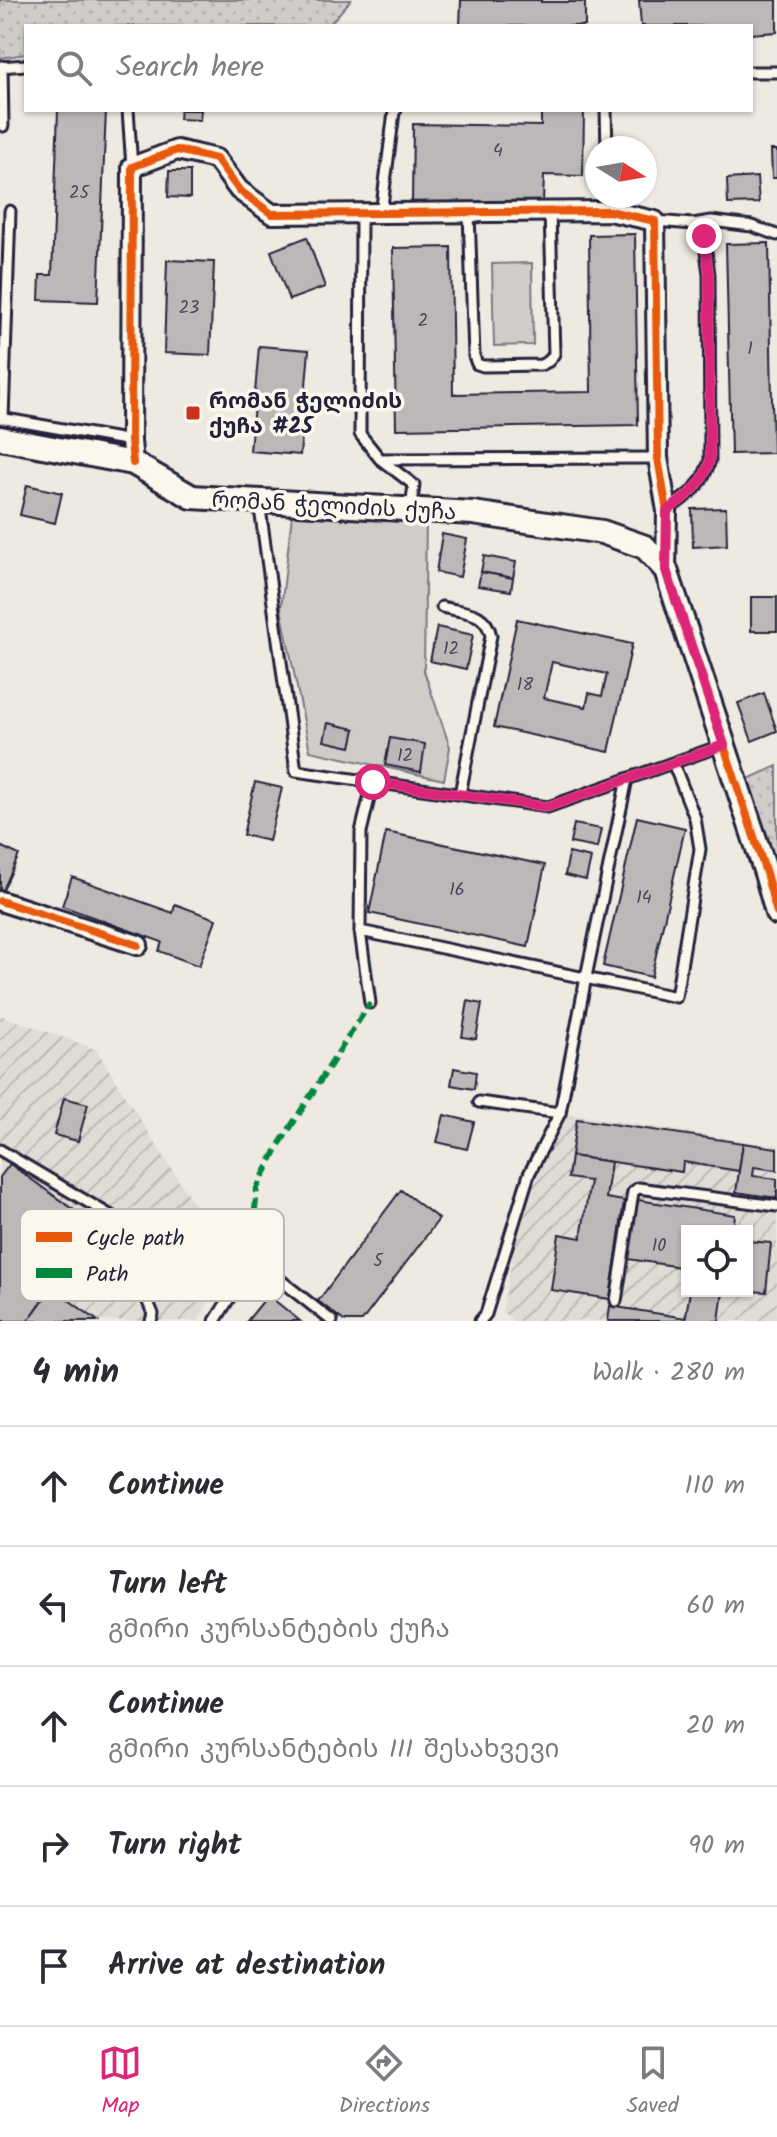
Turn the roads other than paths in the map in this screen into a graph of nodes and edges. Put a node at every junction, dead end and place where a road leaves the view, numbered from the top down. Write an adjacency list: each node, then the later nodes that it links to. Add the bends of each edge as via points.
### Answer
1 (24, 65): 2 (lane)
2 (1, 67): 8 (lane)
3 (753, 72): 4 (lane)
4 (777, 72)
5 (128, 112): 10 (lane)
6 (394, 112): 16 (lane)
7 (606, 112): 9 (lane)
8 (3, 126)
9 (607, 136)
10 (132, 167): 17 (street, via 177,150 216,159 239,190 272,214); 22 (street)
11 (585, 207): 14 (street)
12 (619, 208): 18 (street)
13 (10, 211): 21 (lane)
14 (550, 212): 15 (street); 15 (lane, via 554,354 541,365 483,366 474,356)
15 (469, 213): 16 (street)
16 (381, 214): 17 (street)
17 (361, 215): 24 (lane, via 360,434)
18 (655, 221): 19 (lane); 23 (street)
19 (693, 224): 20 (lane, via 739,224); 27 (lane, via 704,236 709,274 710,460 692,493)
20 (777, 235)
21 (1, 425): 22 (street, რომან ჭელიძის ქუჩა)
22 (132, 452): 25 (street, რომან ჭელიძის ქუჩა, via 192,497)
23 (658, 458): 24 (lane); 27 (street)
24 (380, 459): 26 (lane, via 414,485)
25 (259, 501): 26 (street, რომან ჭელიძის ქუჩა); 33 (lane, via 296,771)
26 (411, 508): 28 (street, რომან ჭელიძის ქუჩა, via 602,532 645,547)
27 (667, 511): 28 (street)
28 (666, 570): 30 (street)
29 (442, 607): 34 (lane, via 482,617 491,636)
30 (724, 745): 31 (lane); 36 (street)
31 (673, 763): 32 (lane); 39 (lane, via 695,818 700,849 676,997)
32 (627, 779): 34 (lane, via 548,807); 39 (lane)
33 (373, 782): 34 (lane); 37 (lane, via 361,832)
34 (460, 794)
35 (0, 901): 38 (street)
36 (777, 913)
37 (360, 931): 39 (lane); 40 (lane)
38 (138, 945)
39 (586, 977): 42 (lane)
40 (370, 1003)
41 (479, 1102): 42 (lane)
42 (560, 1113): 53 (lane, via 529,1174)
43 (0, 1150): 45 (lane)
44 (777, 1206): 49 (lane, via 638,1188 633,1192)
45 (100, 1209)
46 (284, 1283): 52 (lane)
47 (148, 1301): 50 (lane)
48 (228, 1301): 51 (lane)
49 (616, 1301)
50 (151, 1321)
51 (215, 1321)
52 (332, 1321)
53 (480, 1321)

